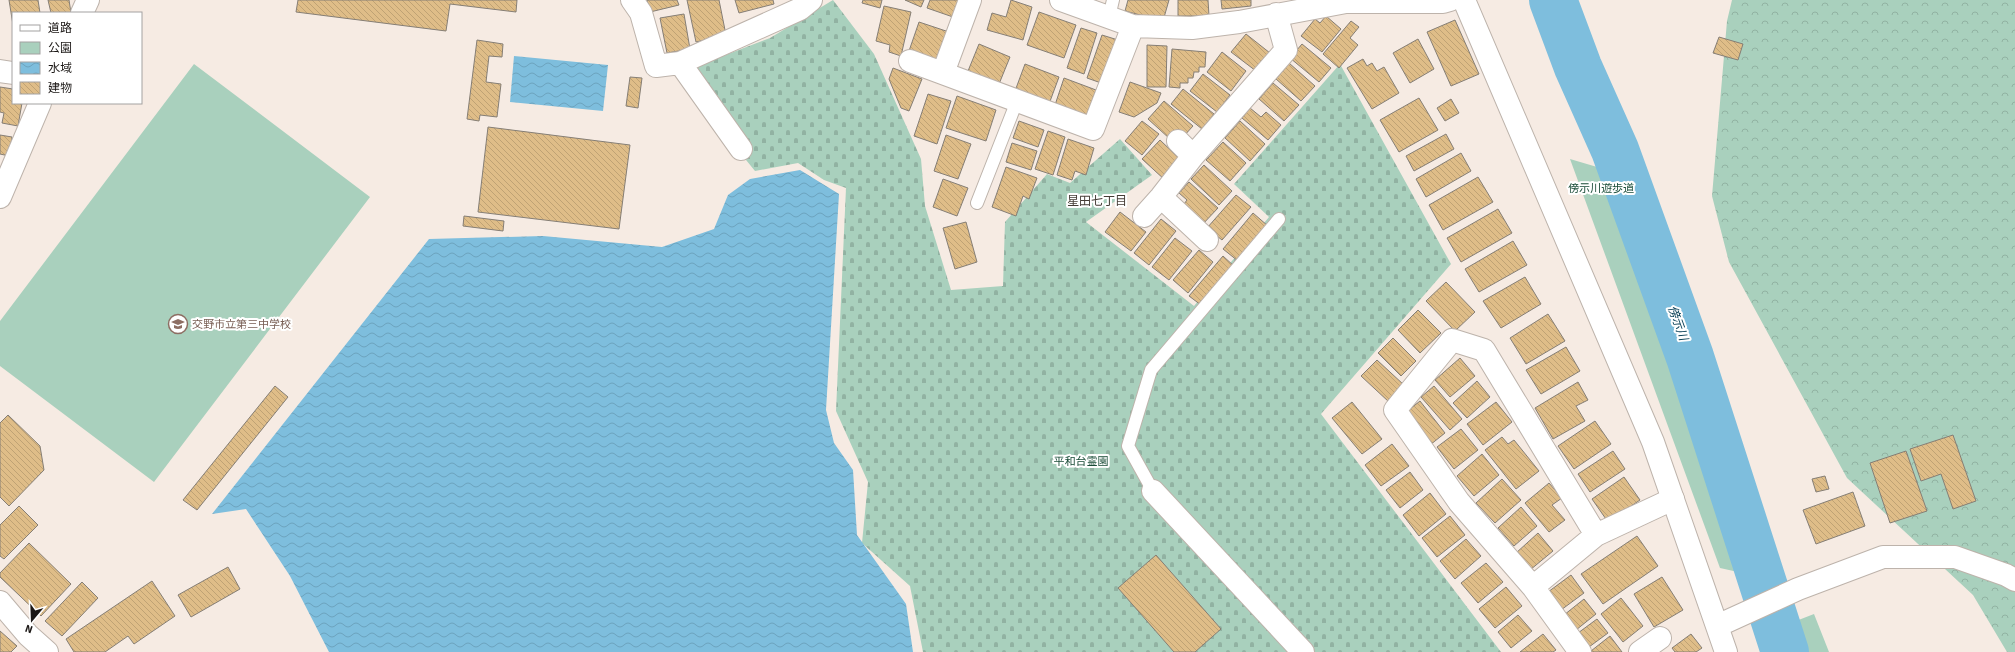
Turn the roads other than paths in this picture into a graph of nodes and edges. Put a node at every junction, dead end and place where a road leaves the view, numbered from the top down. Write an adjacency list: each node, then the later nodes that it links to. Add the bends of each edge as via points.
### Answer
1 (88, 0): 10 (street)
2 (632, 0): 14 (street, via 641,13 656,66)
3 (811, 0): 14 (street, via 800,9)
4 (970, 0): 17 (street)
5 (1061, 0): 9 (street)
6 (1450, 0): 8 (street)
7 (1464, 0): 29 (street, via 1654,442)
8 (1345, 1): 11 (street)
9 (1111, 8): 12 (street)
10 (82, 12)
11 (1276, 14): 12 (street, via 1192,28); 23 (street, via 1286,50 1186,149)
12 (1133, 26): 18 (street, via 1093,129)
13 (910, 61): 17 (street)
14 (680, 63): 20 (street)
15 (0, 71): 16 (street)
16 (12, 73)
17 (943, 73): 18 (street)
18 (1017, 101): 24 (lane)
19 (40, 104): 21 (street)
20 (741, 149)
21 (4, 176): 22 (street)
22 (0, 197)
23 (1161, 197): 25 (street); 27 (street)
24 (977, 203)
25 (1144, 216)
26 (1279, 219): 28 (lane, via 1151,370 1128,446)
27 (1208, 240)
28 (1153, 491): 37 (street)
29 (1673, 499): 30 (street); 34 (street)
30 (1596, 535): 32 (street); 32 (street, via 1484,350 1452,340 1395,410 1459,502)
31 (2015, 580): 34 (street, via 1955,557 1883,557 1787,594)
32 (1533, 587): 38 (street)
33 (0, 602): 36 (street)
34 (1717, 626): 40 (street)
35 (1660, 638): 39 (street)
36 (47, 652)
37 (1303, 652)
38 (1580, 652)
39 (1640, 652)
40 (1726, 652)

